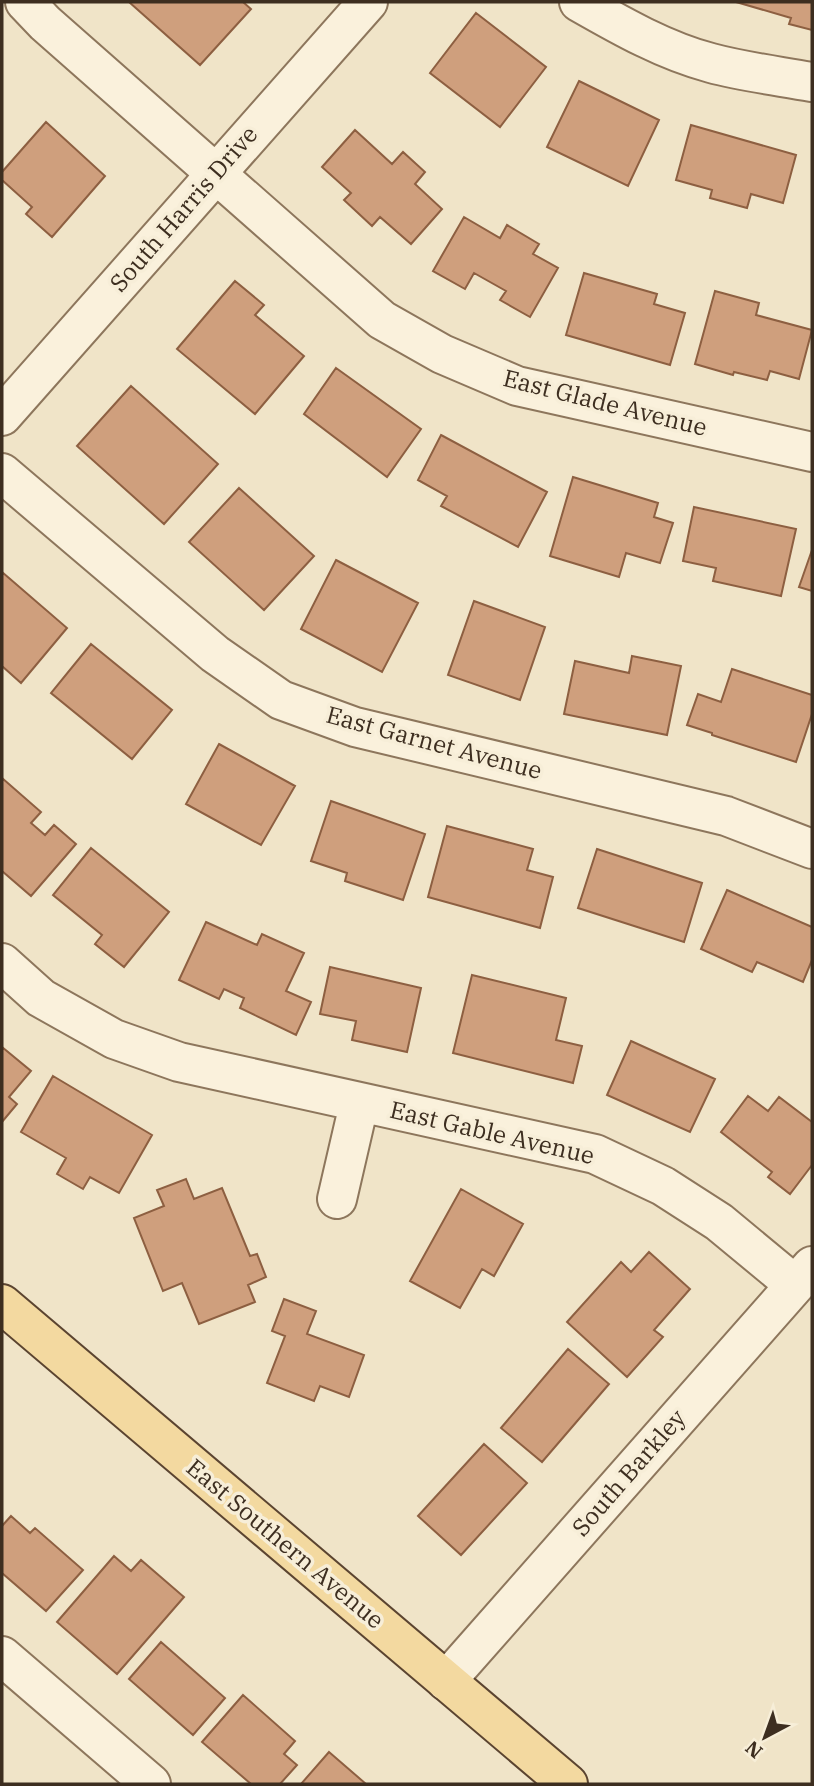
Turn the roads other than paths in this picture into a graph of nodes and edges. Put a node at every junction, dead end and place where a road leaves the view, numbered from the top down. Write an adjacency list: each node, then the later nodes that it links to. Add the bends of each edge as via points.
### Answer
1 (25, 2): 5 (street, East Glade Avenue)
2 (368, 2): 5 (street, South Harris Drive)
3 (579, 2): 4 (street, via 667,47 711,63)
4 (812, 82)
5 (216, 173): 6 (street, South Harris Drive); 7 (street, East Glade Avenue, via 382,320 442,354 517,386)
6 (2, 416)
7 (812, 452)
8 (2, 473): 9 (street, East Garnet Avenue, via 215,654 281,700 355,727 726,816)
9 (812, 849)
10 (2, 963): 11 (street, East Gable Avenue, via 41,998 114,1039 179,1062)
11 (359, 1104): 12 (street, East Gable Avenue); 13 (street, East Gable Avenue, via 595,1154 674,1193)
12 (337, 1199)
13 (804, 1275): 16 (street, South Barkley)
14 (2, 1304): 16 (main road, East Southern Avenue)
15 (2, 1656): 17 (street)
16 (446, 1681): 18 (main road, East Southern Avenue)
17 (151, 1784)
18 (568, 1784)

